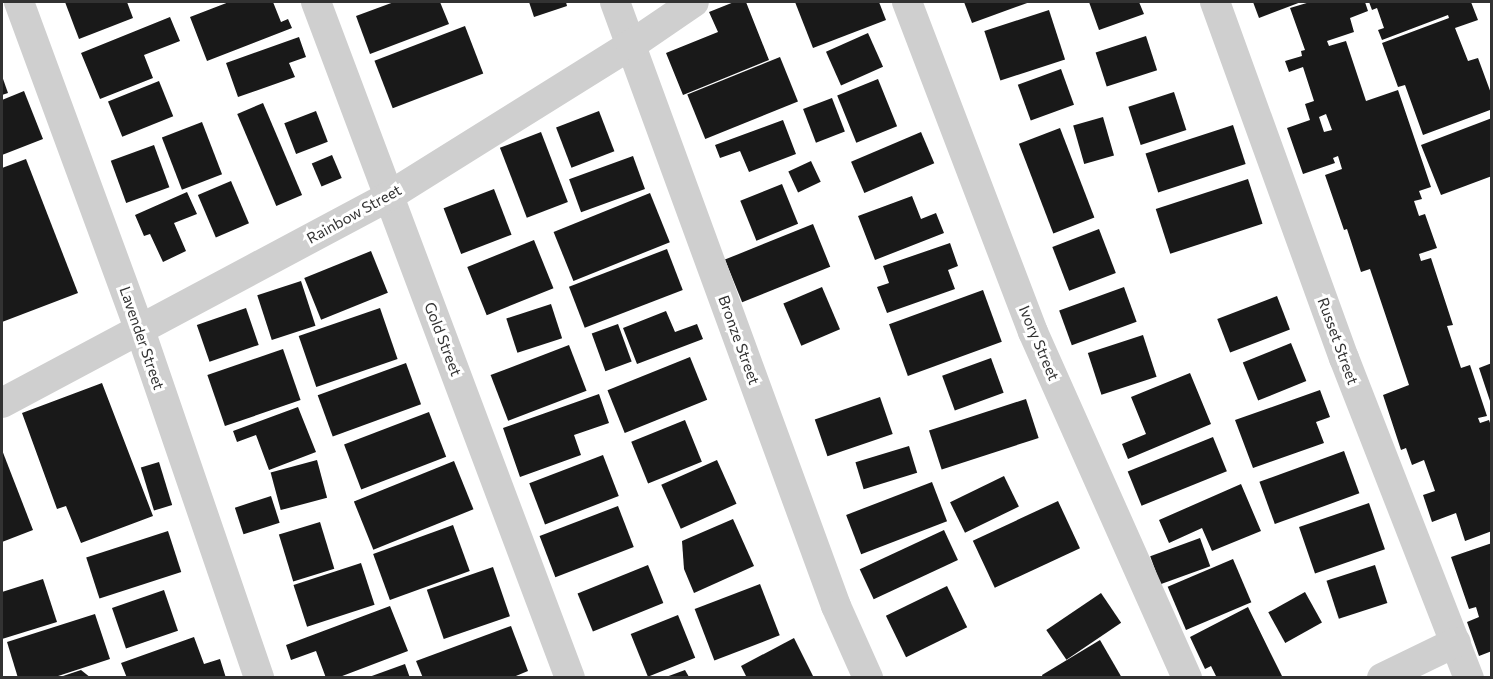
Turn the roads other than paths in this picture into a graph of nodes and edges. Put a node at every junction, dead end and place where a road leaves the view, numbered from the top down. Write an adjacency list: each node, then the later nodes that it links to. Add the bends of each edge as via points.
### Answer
1 (19, 2): 9 (street, Lavender Street)
2 (316, 2): 8 (street, Gold Street)
3 (615, 2): 7 (street, Bronze Street)
4 (694, 2): 7 (street, Rainbow Street)
5 (907, 2): 15 (street, Ivory Street, via 1033,332)
6 (1215, 2): 11 (street, Russet Street, via 1344,358)
7 (631, 45): 8 (street, Rainbow Street); 14 (street, Bronze Street, via 836,606)
8 (389, 196): 9 (street, Rainbow Street); 13 (street, Gold Street)
9 (140, 330): 10 (street, Rainbow Street); 12 (street, Lavender Street)
10 (2, 403)
11 (1456, 642): 16 (street); 17 (street, Russet Street)
12 (259, 678)
13 (570, 678)
14 (868, 678)
15 (1187, 678)
16 (1382, 678)
17 (1469, 678)

